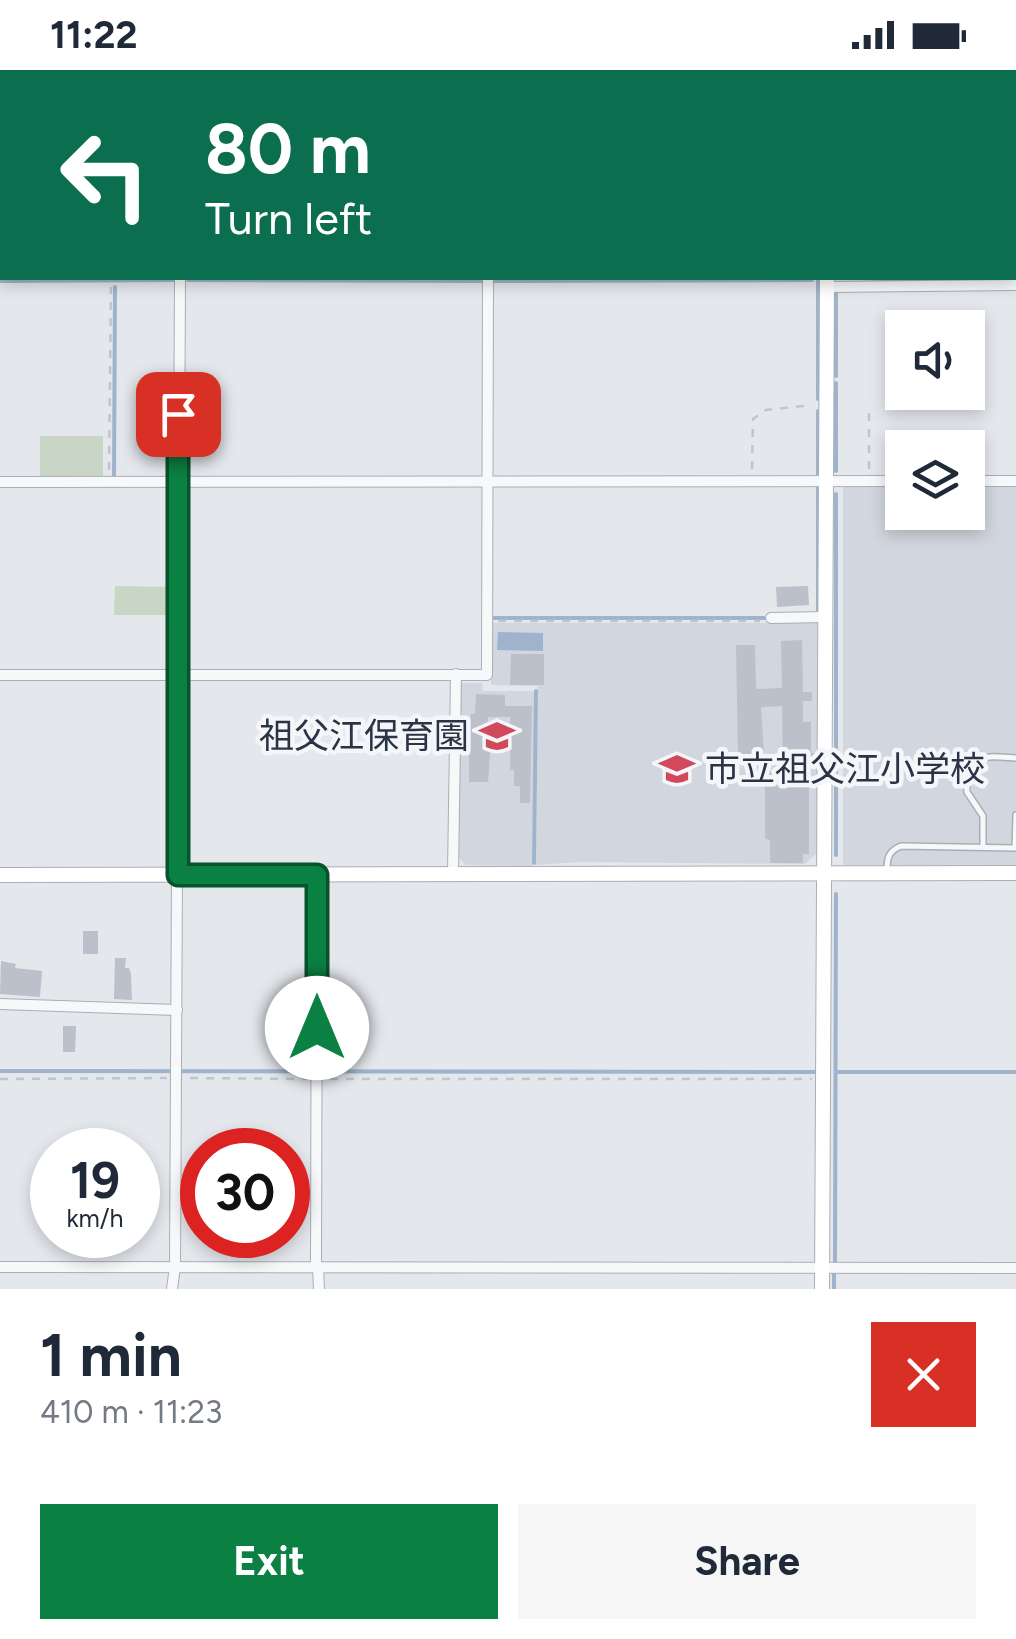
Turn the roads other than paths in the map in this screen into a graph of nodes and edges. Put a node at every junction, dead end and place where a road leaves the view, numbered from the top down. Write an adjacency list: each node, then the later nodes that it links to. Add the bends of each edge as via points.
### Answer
1 (180, 280): 11 (street)
2 (488, 280): 5 (street)
3 (827, 282): 4 (street); 6 (street)
4 (1016, 285)
5 (487, 480): 6 (street); 11 (street); 14 (street, via 487,675)
6 (825, 480): 7 (street); 12 (street)
7 (885, 480)
8 (985, 481): 9 (street)
9 (1016, 481)
10 (0, 482): 11 (street)
11 (178, 482): 16 (street)
12 (825, 617): 13 (street); 21 (street)
13 (772, 618)
14 (456, 674): 16 (street); 24 (street)
15 (0, 675): 16 (street)
16 (178, 675): 26 (street)
17 (1016, 758): 20 (lane, via 982,757 966,768 967,792 984,816)
18 (1016, 814): 19 (lane)
19 (1016, 838): 20 (lane, via 1016,848)
20 (983, 847): 22 (lane, via 901,846 887,858)
21 (824, 873): 22 (street); 24 (street); 33 (street)
22 (887, 873): 23 (street)
23 (1016, 873)
24 (454, 874): 27 (street)
25 (0, 875): 26 (street)
26 (178, 875): 27 (street); 29 (street)
27 (317, 875): 32 (street)
28 (0, 1004): 29 (street)
29 (177, 1010): 31 (street)
30 (0, 1267): 31 (street)
31 (176, 1267): 32 (street); 35 (street)
32 (317, 1267): 33 (street); 36 (street)
33 (822, 1268): 34 (street); 37 (street)
34 (1016, 1268)
35 (172, 1289)
36 (318, 1289)
37 (822, 1289)

